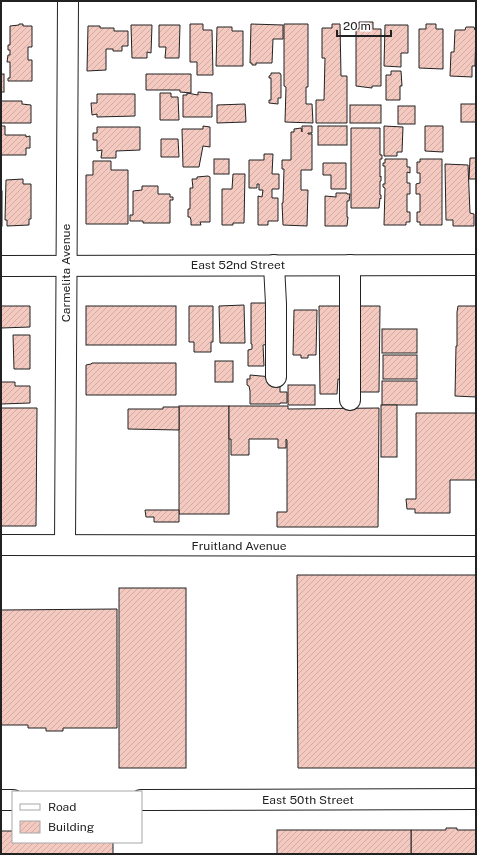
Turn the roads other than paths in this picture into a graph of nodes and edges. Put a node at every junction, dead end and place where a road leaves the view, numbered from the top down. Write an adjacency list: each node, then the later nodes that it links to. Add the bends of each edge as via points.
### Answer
1 (68, 1): 5 (street, Carmelita Avenue)
2 (274, 265): 5 (street, East 52nd Street); 6 (street, East 52nd Street); 7 (street)
3 (476, 265): 6 (street, East 52nd Street)
4 (1, 266): 5 (street, East 52nd Street)
5 (66, 266): 10 (street, Carmelita Avenue)
6 (350, 266): 8 (street)
7 (276, 377)
8 (350, 400)
9 (1, 545): 10 (street, Fruitland Avenue)
10 (65, 545): 11 (street, Fruitland Avenue)
11 (476, 546)
12 (476, 799): 15 (street, East 50th Street)
13 (1, 800): 14 (street)
14 (12, 800)
15 (142, 800)

